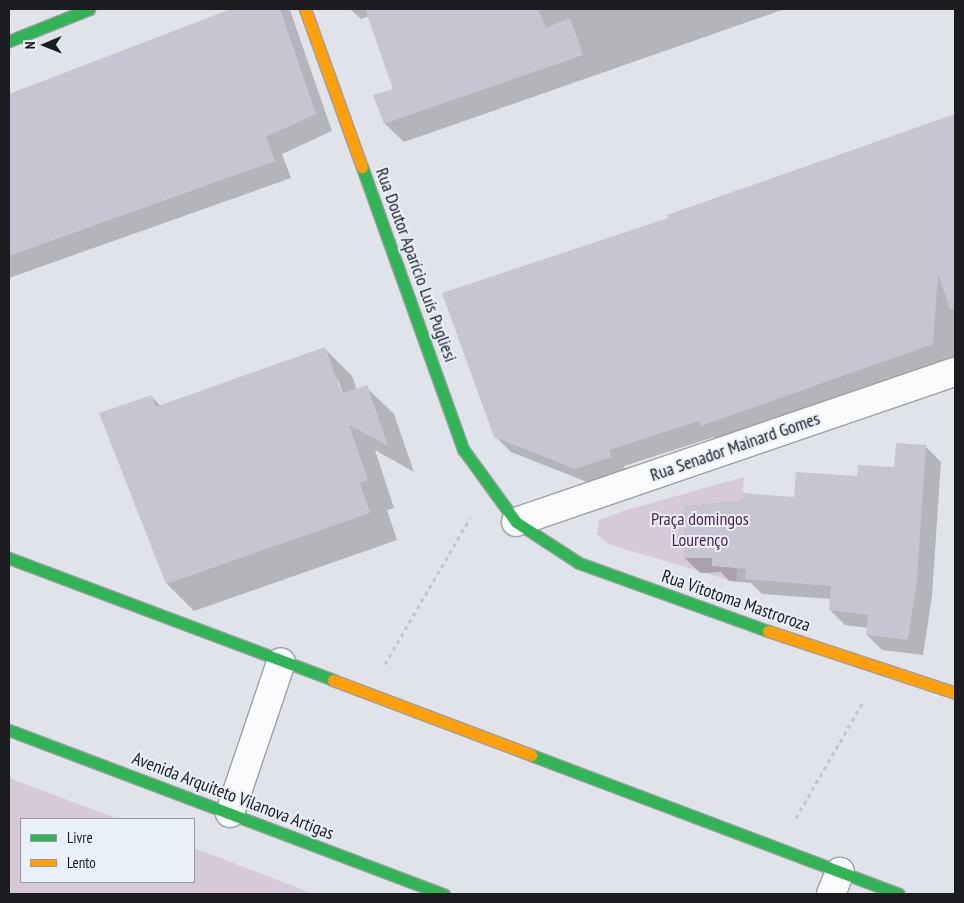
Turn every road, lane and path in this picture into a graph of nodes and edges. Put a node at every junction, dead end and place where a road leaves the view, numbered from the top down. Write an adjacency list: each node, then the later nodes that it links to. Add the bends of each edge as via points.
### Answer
1 (89, 9): 3 (street)
2 (306, 9): 5 (street, Rua Doutor Aparício Luís Pugliesi, via 463,449)
3 (9, 41)
4 (955, 372): 6 (street, Rua Senador Mainard Gomes)
5 (488, 486): 6 (street, Rua Doutor Aparício Luís Pugliesi); 11 (path)
6 (516, 522): 9 (street, Rua Vitotoma Mastroroza, via 579,563 679,601)
7 (9, 558): 8 (street)
8 (281, 662): 11 (street); 13 (street)
9 (881, 669): 10 (street, Rua Vitotoma Mastroroza); 14 (path)
10 (955, 693)
11 (367, 694): 14 (street)
12 (9, 730): 13 (street, Avenida Arquiteto Vilanova Artigas)
13 (230, 813): 16 (street, Avenida Arquiteto Vilanova Artigas)
14 (779, 849): 15 (street)
15 (836, 883): 17 (street)
16 (444, 894)
17 (899, 894)

